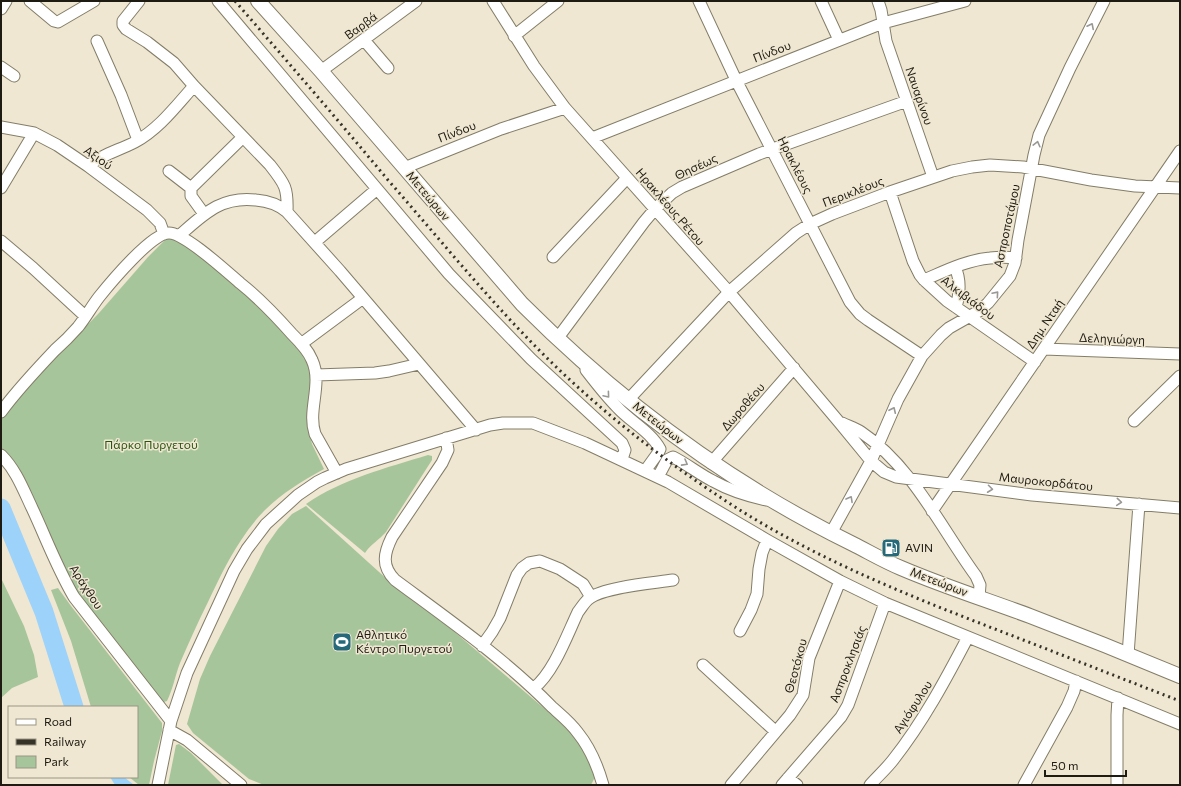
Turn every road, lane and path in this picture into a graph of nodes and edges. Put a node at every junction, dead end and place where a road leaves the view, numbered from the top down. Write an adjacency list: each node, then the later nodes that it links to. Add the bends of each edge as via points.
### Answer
1 (6, 1): 15 (street)
2 (30, 1): 3 (street, via 58,22)
3 (94, 1)
4 (139, 1): 26 (street, via 123,21 123,25 174,63)
5 (218, 1): 46 (street)
6 (258, 1): 23 (main road, Μετεώρων)
7 (416, 1): 18 (street, Βαρβά)
8 (493, 1): 17 (street, Ηρακλέους Ρέτου)
9 (558, 1): 17 (street)
10 (699, 1): 25 (street, Ηρακλέους)
11 (821, 1): 19 (street)
12 (878, 1): 16 (street, Ναυαρίνου)
13 (965, 1): 16 (street, Πίνδου)
14 (1104, 1): 38 (street, Ασπροποτάμου, one-way to 14, via 1039,135 1047,116)
15 (1, 9)
16 (883, 24): 19 (street, Πίνδου); 27 (street, Ναυαρίνου, via 886,41)
17 (514, 36): 28 (street, Ηρακλέους Ρέτου)
18 (364, 40): 22 (street); 23 (street, Βαρβά)
19 (839, 40): 25 (street, Πίνδου)
20 (97, 41): 33 (street)
21 (1, 67): 24 (street)
22 (388, 68)
23 (321, 71): 37 (main road, Μετεώρων)
24 (14, 76)
25 (736, 80): 32 (street, Πίνδου); 34 (street, Ηρακλέους)
26 (194, 86): 31 (street); 33 (street, via 164,119)
27 (907, 102): 34 (street, Θησέως); 40 (street, Ναυαρίνου)
28 (565, 108): 32 (street, Ηρακλέους Ρέτου); 37 (street, Πίνδου)
29 (1, 128): 30 (street, Αξιού)
30 (34, 133): 36 (street, Αξιού, via 51,141); 42 (street)
31 (243, 136): 43 (street); 49 (street, via 285,184)
32 (592, 138): 41 (street, Ηρακλέους Ρέτου)
33 (138, 140): 36 (street, via 98,158)
34 (772, 150): 48 (street, Θησέως, via 682,187); 51 (street, Ηρακλέους)
35 (1180, 151): 44 (street, Δημ. Νταή)
36 (88, 166): 52 (street, Αξιού, via 147,210 160,223)
37 (404, 168): 65 (main road, Μετεώρων, via 522,304)
38 (1032, 169): 40 (street, Περικλέους, via 1001,165 980,166); 44 (street, Περικλέους, via 1116,184); 57 (street, Ασπροποτάμου)
39 (169, 171): 43 (street)
40 (933, 177): 47 (street, Περικλέους)
41 (627, 178): 48 (street, Ηρακλέους Ρέτου); 56 (street)
42 (1, 188)
43 (191, 188): 50 (street, via 191,196)
44 (1155, 188): 45 (street, Περικλέους); 67 (street, Δημ. Νταή)
45 (1180, 188)
46 (377, 189): 55 (street); 83 (street, via 449,274 509,337 622,443 625,450)
47 (890, 192): 51 (street, Περικλέους); 59 (street, Αλκιβιάδου, via 916,269)
48 (655, 209): 60 (street, Ηρακλέους Ρέτου); 65 (street, Θησέως)
49 (288, 212): 50 (street, via 267,201 241,199 221,204); 55 (street)
50 (204, 214): 53 (street)
51 (810, 224): 60 (street, Περικλέους, via 780,246); 69 (street, Ηρακλέους, via 854,307 868,320)
52 (164, 234): 53 (street); 63 (street, via 152,241 128,264)
53 (180, 235): 66 (street, via 253,294)
54 (1, 241): 63 (street)
55 (315, 242): 61 (street)
56 (553, 257)
57 (1016, 258): 58 (street, via 983,259); 64 (street, Ασπροποτάμου, one-way to 57, via 1000,290 1010,276)
58 (955, 267): 59 (street); 62 (street, via 960,286)
59 (924, 280): 62 (street, Αλκιβιάδου)
60 (729, 292): 72 (street, Ηρακλέους Ρέτου); 75 (street, Περικλέους)
61 (363, 298): 66 (street); 71 (street)
62 (956, 307): 64 (street, Αλκιβιάδου)
63 (85, 316): 76 (street)
64 (970, 316): 69 (street, Ασπροποτάμου, via 941,335); 70 (street, Αλκιβιάδου)
65 (560, 342): 75 (main road, Μετεώρων); 86 (street, one-way to 86, via 617,407 655,440 660,448)
66 (301, 344): 73 (street, via 312,359)
67 (1044, 349): 68 (street, Δεληγιώργη); 70 (street, Δημ. Νταή)
68 (1180, 354)
69 (922, 356): 81 (street, Ασπροποτάμου, one-way to 69, via 898,399)
70 (1035, 362): 90 (street, Δημ. Νταή)
71 (419, 364): 73 (street, via 375,373); 79 (street)
72 (794, 368): 78 (street, Ηρακλέους Ρέτου); 85 (street, Δωροθέου)
73 (316, 375): 87 (street, via 314,429)
74 (1180, 376): 77 (street)
75 (628, 400): 85 (main road, Μετεώρων)
76 (1, 412)
77 (1134, 421)
78 (839, 422): 81 (street, via 860,432); 84 (street, Μαυροκορδάτου)
79 (476, 430): 80 (street); 83 (street, via 503,423 533,424)
80 (446, 438): 87 (street); 104 (street, via 448,450 442,463 392,537 386,548 385,559 395,580)
81 (878, 446): 84 (street, Ασπροποτάμου); 89 (street)
82 (1, 455): 112 (street, Αράχθου, via 23,488 61,575 74,597)
83 (622, 460): 86 (street)
84 (872, 462): 89 (street, Μαυροκορδάτου, via 884,472); 95 (street, Ασπροποτάμου, one-way to 84)
85 (712, 463): 91 (main road, Μετεώρων)
86 (645, 471): 88 (street)
87 (337, 473): 112 (street, via 317,482 290,502 266,524 247,549 234,570 187,672)
88 (658, 477): 91 (street, one-way to 91, via 667,460 673,457 726,487); 96 (street)
89 (910, 479): 90 (street, Μαυροκορδάτου); 94 (street)
90 (951, 484): 92 (street, Μαυροκορδάτου, one-way to 92, via 1032,495); 94 (street, Δημ. Νταή)
91 (774, 502): 95 (main road, Μετεώρων)
92 (1139, 504): 93 (street, Μαυροκορδάτου); 105 (street)
93 (1180, 508)
94 (932, 511): 100 (street, via 976,576 980,585)
95 (830, 533): 100 (main road, Μετεώρων, via 900,568)
96 (767, 540): 98 (street); 102 (street, via 759,569 757,594)
97 (673, 580): 99 (street, via 621,588)
98 (840, 581): 101 (street); 113 (street, Θεοτόκου, via 809,658 804,695)
99 (591, 597): 104 (street, via 583,584 560,569 540,561 529,563 517,575 500,618); 109 (street, via 578,612 548,674)
100 (979, 597): 105 (main road, Μετεώρων)
101 (885, 603): 103 (street); 115 (street, Ασπροκλησιάς, via 848,705)
102 (740, 631)
103 (968, 636): 108 (street); 119 (street, Αγιόφυλου, via 943,684 912,732)
104 (482, 646): 109 (street)
105 (1128, 655): 107 (main road, Μετεώρων)
106 (703, 665): 113 (street)
107 (1180, 676)
108 (1076, 681): 110 (street); 120 (street, via 1067,707)
109 (534, 688): 117 (street, via 578,732 596,765)
110 (1118, 698): 111 (street); 121 (street)
111 (1180, 724)
112 (170, 725): 114 (street); 116 (street)
113 (775, 731): 118 (street, Θεοτόκου)
114 (158, 783)
115 (789, 783)
116 (241, 785)
117 (602, 785)
118 (731, 785)
119 (870, 785)
120 (1024, 785)
121 (1117, 785)

